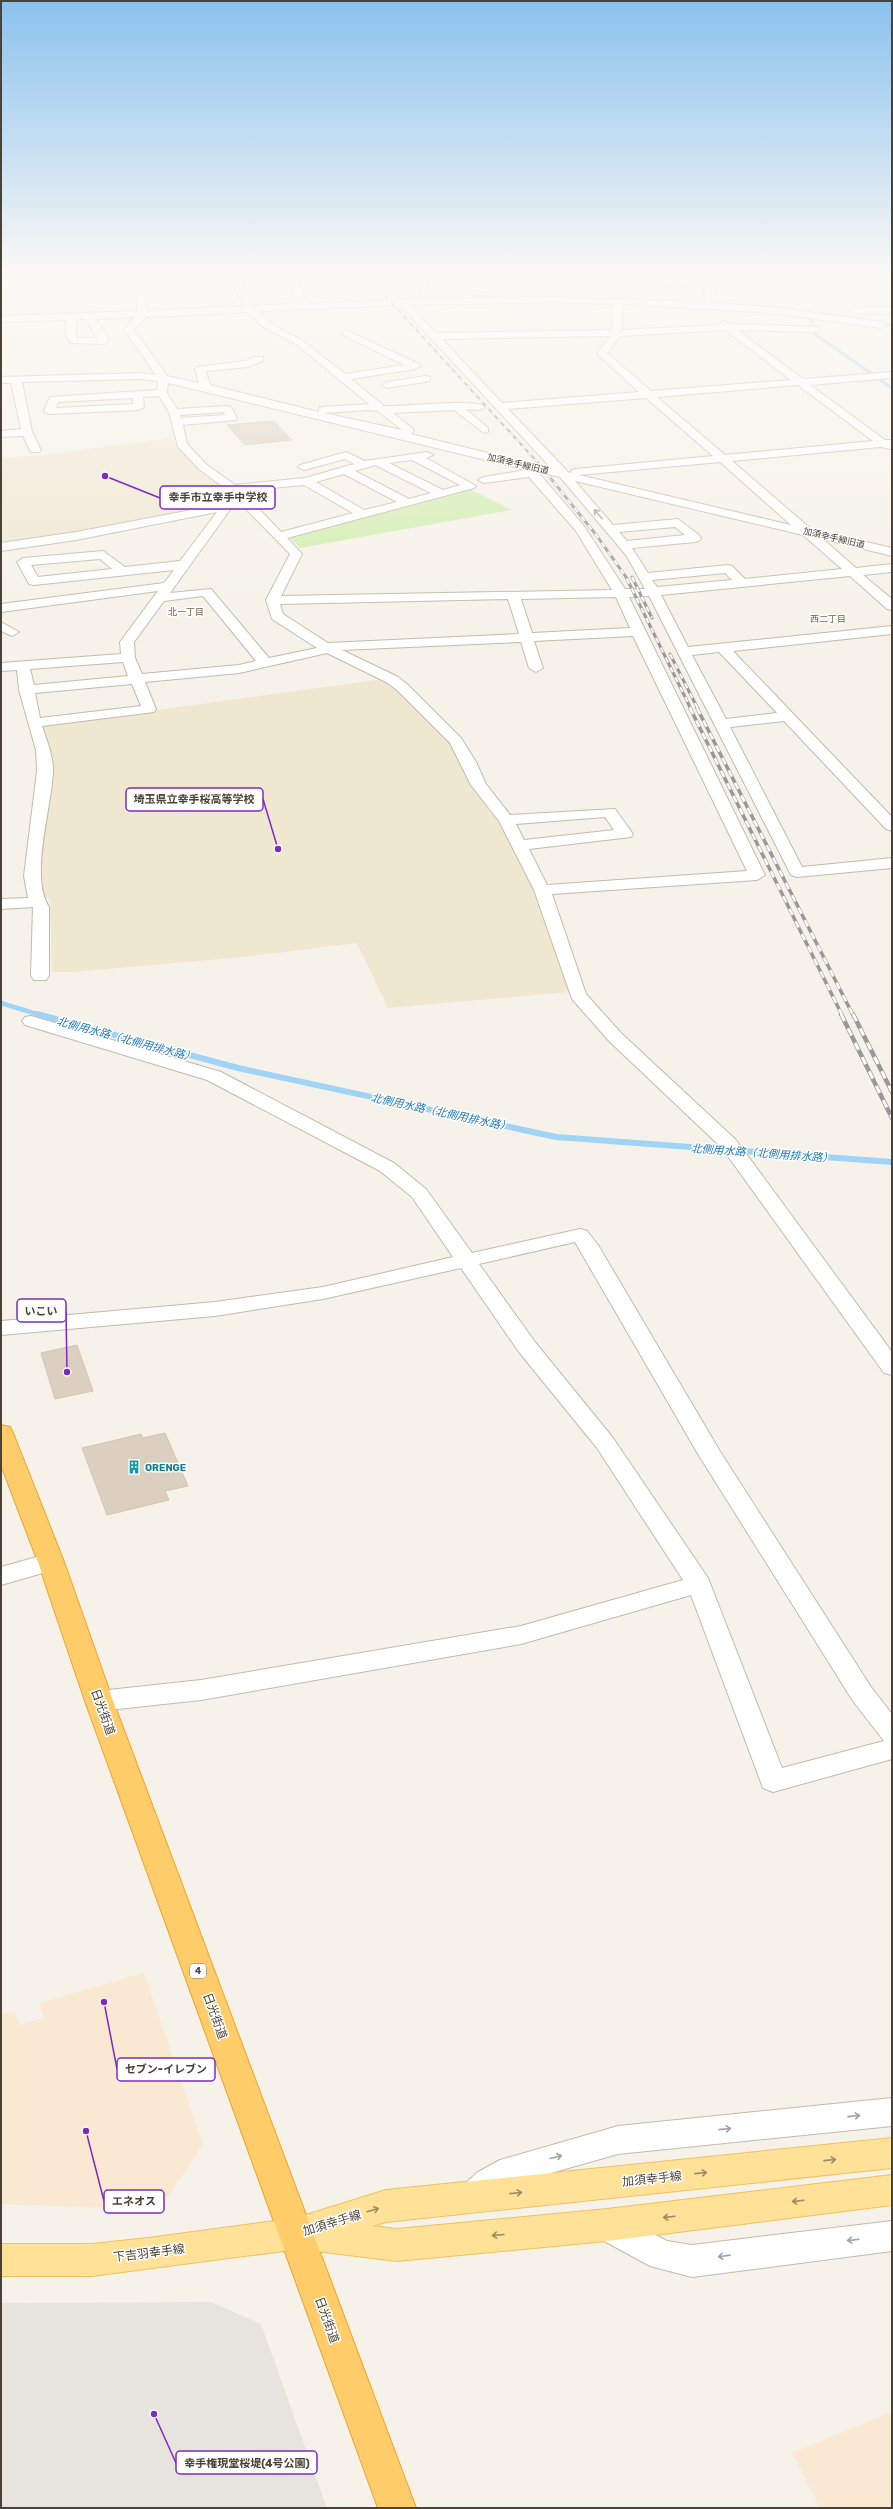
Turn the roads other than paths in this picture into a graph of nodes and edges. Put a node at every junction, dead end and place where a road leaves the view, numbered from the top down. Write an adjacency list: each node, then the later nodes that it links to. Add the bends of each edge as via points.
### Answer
1 (21, 390): 10 (street)
2 (220, 390): 15 (street, 加須幸手線旧道)
3 (358, 390): 13 (street)
4 (485, 390): 12 (street)
5 (643, 390): 9 (street)
6 (706, 390): 9 (street)
7 (812, 390): 20 (street)
8 (162, 393): 10 (street, via 54,399 52,404); 35 (street, via 175,417 182,445 203,467)
9 (649, 395): 12 (street); 25 (street)
10 (29, 404): 17 (street)
11 (456, 406): 13 (street, via 406,410); 14 (street); 16 (street)
12 (500, 406): 31 (street)
13 (378, 407): 15 (street); 19 (street, via 409,431)
14 (480, 407)
15 (302, 412): 19 (street, 加須幸手線旧道)
16 (484, 430)
17 (27, 432): 18 (street); 21 (street)
18 (1, 434)
19 (401, 435): 22 (street, 加須幸手線旧道)
20 (887, 443): 23 (street); 25 (street)
21 (35, 450)
22 (466, 451): 24 (street); 29 (street, 加須幸手線旧道)
23 (892, 451)
24 (413, 456): 27 (street); 36 (street, via 470,486)
25 (723, 458): 31 (street); 37 (street)
26 (292, 462): 28 (street)
27 (370, 463): 28 (street, via 346,455); 30 (street); 36 (street)
28 (304, 467): 32 (street)
29 (532, 470): 31 (street, 加須幸手線旧道); 33 (street); 60 (street, via 595,547)
30 (347, 471): 32 (street); 39 (street)
31 (563, 474): 42 (street, 加須幸手線旧道); 44 (street, one-way to 31)
32 (324, 477): 34 (street)
33 (484, 480)
34 (306, 481): 35 (street); 43 (street)
35 (235, 492): 41 (street); 46 (street)
36 (441, 493): 39 (street)
37 (771, 500): 38 (street); 45 (street)
38 (756, 502)
39 (408, 503): 43 (street)
40 (741, 503): 42 (street)
41 (229, 506): 47 (street); 52 (street)
42 (703, 507): 45 (street, 加須幸手線旧道)
43 (364, 515): 46 (street)
44 (611, 530): 48 (street); 48 (street, via 678,523 695,538)
45 (808, 532): 50 (street, 加須幸手線旧道); 54 (street)
46 (280, 536): 63 (street, via 296,554)
47 (48, 540): 49 (street); 51 (street)
48 (624, 545): 56 (street)
49 (1, 547)
50 (892, 552)
51 (62, 559): 55 (street, via 103,555); 55 (street, via 23,562 34,581)
52 (182, 565): 55 (street); 58 (street)
53 (892, 568): 54 (street)
54 (853, 571): 57 (street); 64 (street)
55 (123, 572)
56 (644, 577): 57 (street, via 728,569); 59 (street)
57 (743, 584): 59 (street)
58 (167, 586): 62 (street); 65 (street)
59 (653, 592): 60 (street); 71 (street)
60 (623, 593): 61 (street); 67 (street)
61 (514, 597): 63 (street); 68 (street)
62 (158, 598): 72 (street, via 127,642); 73 (street, via 206,592)
63 (272, 600): 70 (street, via 277,616)
64 (892, 606)
65 (1, 608)
66 (892, 630): 69 (street)
67 (638, 632): 68 (street); 86 (street, via 757,875)
68 (525, 637): 70 (street); 76 (street)
69 (722, 647): 71 (street); 79 (street)
70 (327, 648): 73 (street); 82 (street, via 403,688 456,741 469,762 479,786)
71 (683, 652): 81 (street)
72 (128, 658): 74 (street); 77 (street)
73 (266, 664): 77 (street)
74 (23, 666): 75 (street); 78 (street)
75 (1, 667)
76 (536, 668)
77 (137, 679): 78 (street); 80 (street, via 149,709)
78 (26, 690): 80 (street)
79 (788, 716): 81 (street); 83 (street)
80 (34, 723): 87 (street, via 43,750 45,772 32,876)
81 (720, 724): 85 (street, via 797,872)
82 (506, 820): 84 (street); 84 (street, via 609,812 625,834)
83 (892, 826)
84 (518, 845): 86 (street)
85 (892, 862)
86 (542, 890): 93 (street, via 578,994 615,1037 733,1149)
87 (37, 902): 88 (street); 89 (street, via 41,907)
88 (1, 904)
89 (40, 976)
90 (31, 1021): 91 (street, via 214,1076 387,1167 418,1193)
91 (468, 1261): 92 (street, via 323,1293 223,1308); 97 (street, via 527,1348 605,1443); 99 (street, via 580,1235 714,1460 862,1694)
92 (1, 1328)
93 (892, 1368)
94 (1, 1433): 95 (highway, 日光街道 / 4)
95 (51, 1562): 96 (street); 98 (highway, 日光街道 / 4)
96 (1, 1576)
97 (699, 1584): 98 (street, via 521,1635 209,1688); 100 (street, via 773,1780)
98 (99, 1701): 106 (highway, 日光街道 / 4)
99 (892, 1733)
100 (892, 1749)
101 (892, 2112): 104 (street, one-way to 101, via 489,2182 511,2170 618,2140)
102 (892, 2153): 104 (main road, 加須幸手線, one-way to 102)
103 (892, 2190): 105 (main road, 加須幸手線, one-way to 105)
104 (472, 2198): 106 (main road, 加須幸手線, one-way to 104, via 386,2206)
105 (607, 2225): 106 (main road, 加須幸手線, one-way to 106, via 397,2245); 107 (street, one-way to 105, via 692,2261 662,2255)
106 (296, 2234): 108 (main road, 下吉羽幸手線, via 92,2260); 109 (highway, 日光街道 / 4)
107 (892, 2236)
108 (1, 2260)
109 (397, 2508)

